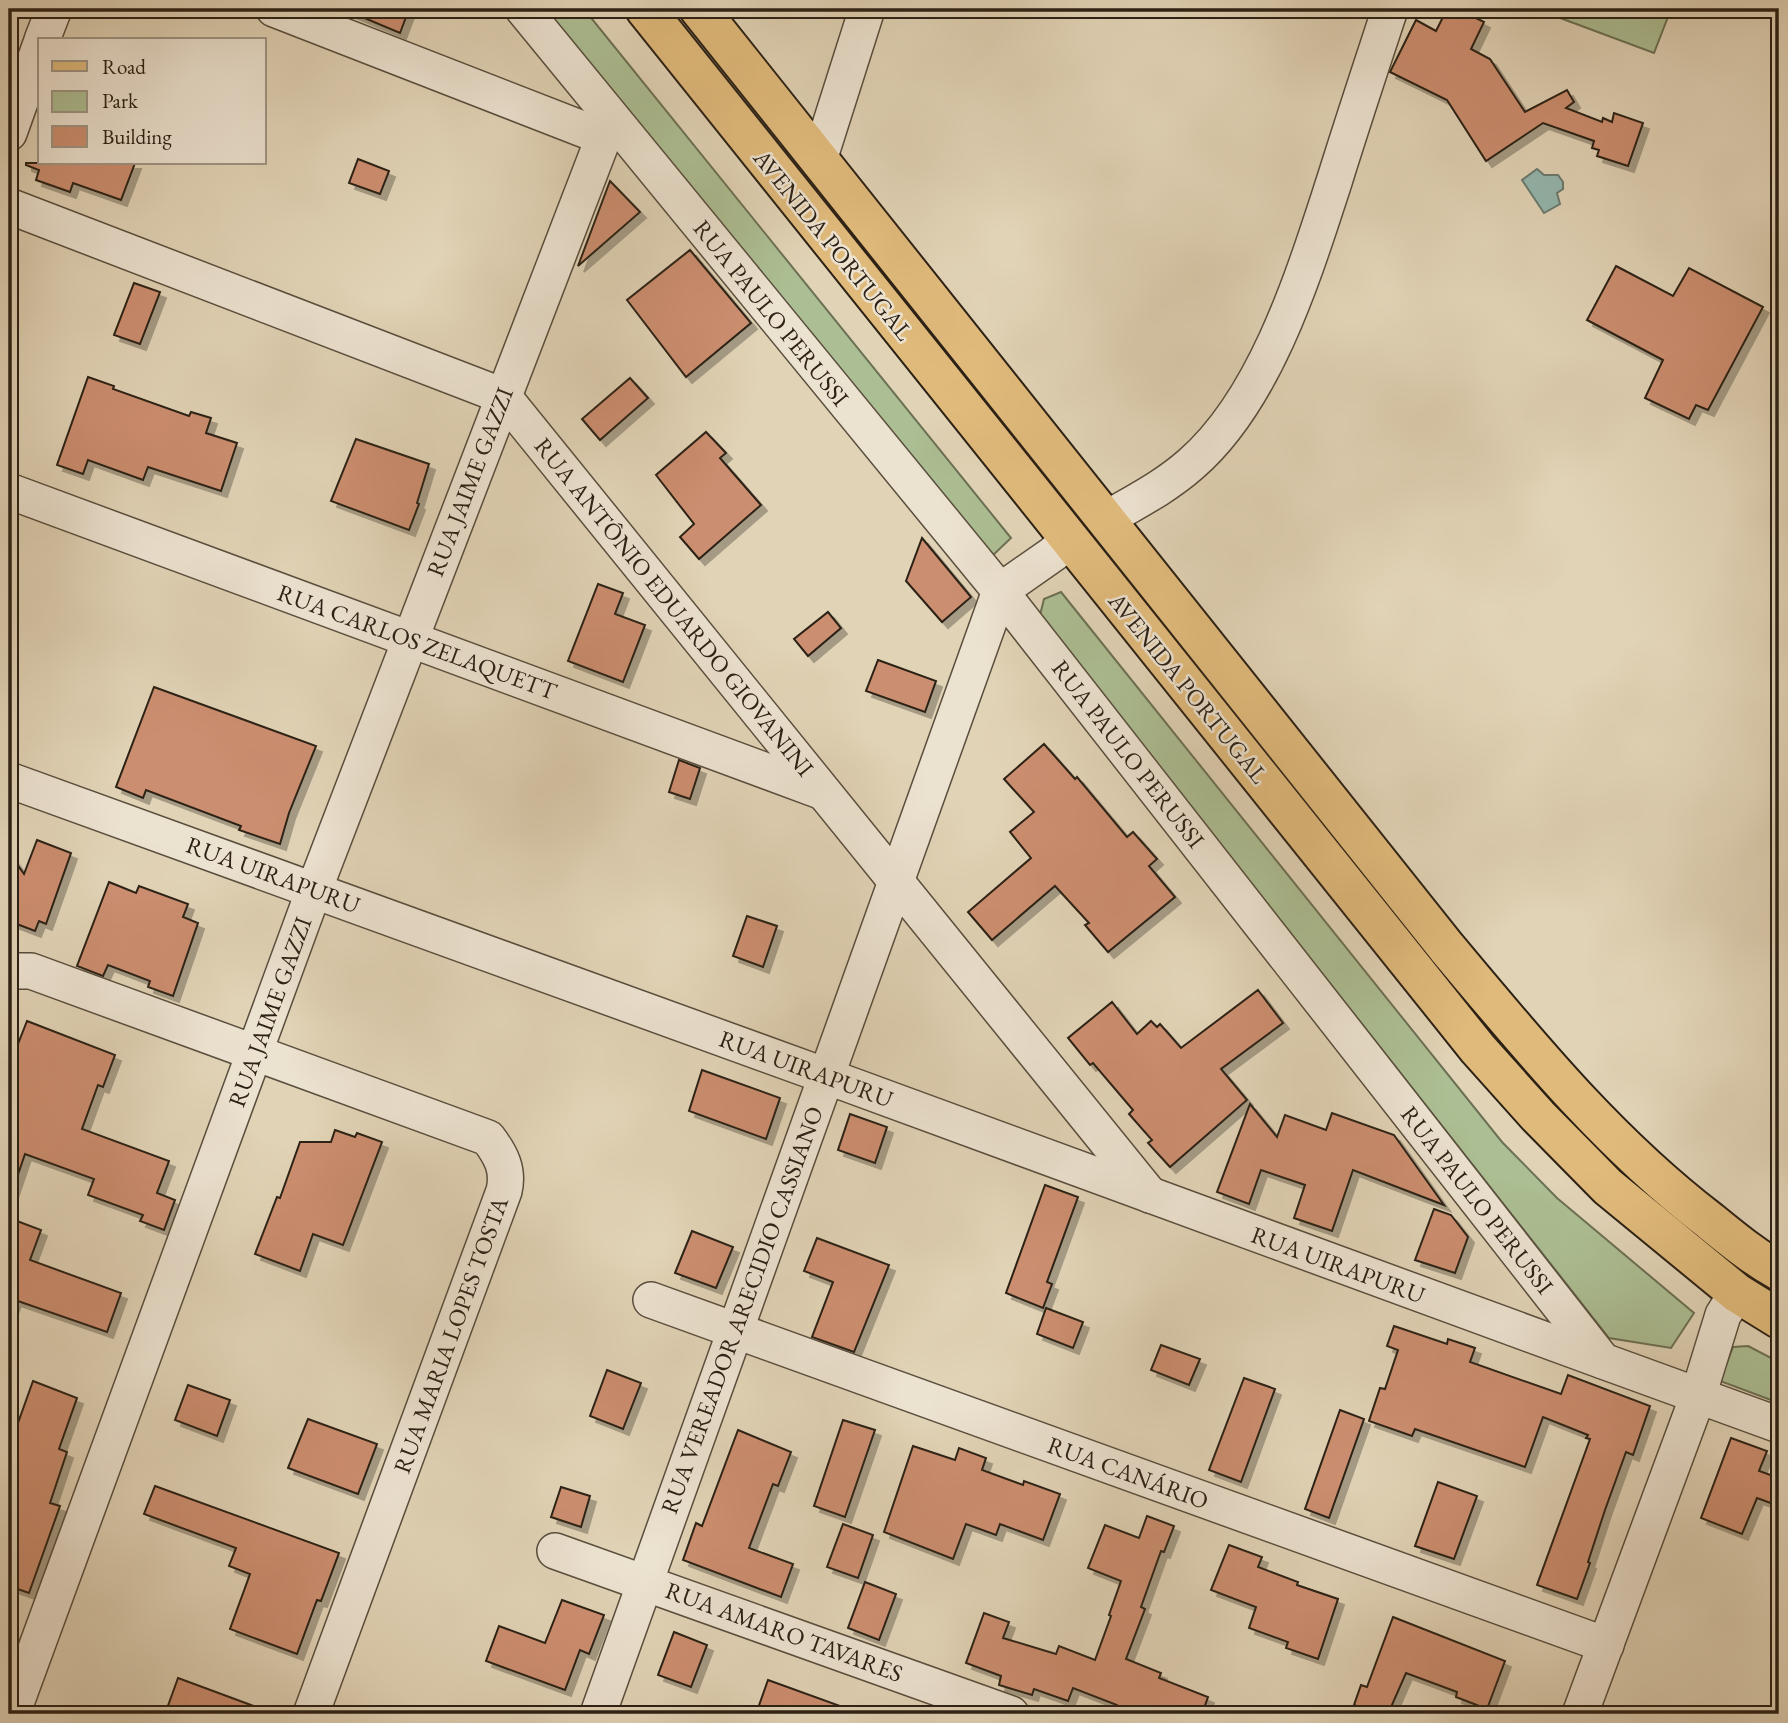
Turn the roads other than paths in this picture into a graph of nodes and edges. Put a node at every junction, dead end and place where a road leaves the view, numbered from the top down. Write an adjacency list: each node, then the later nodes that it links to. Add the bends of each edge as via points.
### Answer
1 (54, 9): 8 (street)
2 (274, 9): 10 (street)
3 (523, 9): 10 (street, RUA PAULO PERUSSI)
4 (645, 9): 17 (main road, AVENIDA PORTUGAL)
5 (699, 9): 12 (main road)
6 (867, 9): 12 (street)
7 (1390, 9): 16 (street, via 1314,244 1275,342 1235,415 1192,463 1153,493)
8 (43, 38)
9 (38, 52): 11 (street)
10 (607, 127): 14 (street, RUA JAIME GAZZI); 18 (street, RUA PAULO PERUSSI)
11 (9, 133)
12 (820, 160): 16 (main road)
13 (9, 206): 14 (street, RUA ANTÔNIO EDUARDO GIOVANINI)
14 (503, 396): 19 (street, RUA JAIME GAZZI); 21 (street, RUA ANTÔNIO EDUARDO GIOVANINI)
15 (9, 491): 19 (street, RUA CARLOS ZELAQUETT)
16 (1106, 519): 22 (main road)
17 (1069, 540): 18 (street); 25 (main road, AVENIDA PORTUGAL)
18 (1000, 591): 23 (street, RUA VEREADOR ARECIDIO CASSIANO); 37 (street, RUA PAULO PERUSSI)
19 (410, 639): 21 (street, RUA CARLOS ZELAQUETT); 24 (street, RUA JAIME GAZZI)
20 (9, 780): 24 (street, RUA UIRAPURU)
21 (824, 792): 23 (street, RUA ANTÔNIO EDUARDO GIOVANINI)
22 (1387, 873): 25 (main road); 26 (main road)
23 (896, 883): 30 (street, RUA VEREADOR ARECIDIO CASSIANO); 31 (street, RUA ANTÔNIO EDUARDO GIOVANINI)
24 (314, 890): 29 (street, RUA JAIME GAZZI); 30 (street, RUA UIRAPURU)
25 (1356, 898): 28 (main road, AVENIDA PORTUGAL)
26 (1447, 948): 28 (main road); 32 (main road, via 1551,1073 1613,1139 1685,1202)
27 (20, 971): 29 (street, RUA MARIA LOPES TOSTA)
28 (1416, 972): 33 (main road, AVENIDA PORTUGAL, via 1478,1049 1599,1178)
29 (255, 1052): 43 (street, RUA JAIME GAZZI); 44 (street, RUA MARIA LOPES TOSTA, via 488,1138 499,1152 507,1176)
30 (826, 1076): 31 (street, RUA UIRAPURU); 36 (street, RUA VEREADOR ARECIDIO CASSIANO)
31 (1152, 1197): 37 (street, RUA UIRAPURU)
32 (1779, 1271)
33 (1737, 1293): 35 (main road, AVENIDA PORTUGAL); 38 (street, via 1723,1315)
34 (651, 1300): 36 (street, RUA CANÁRIO)
35 (1779, 1319)
36 (734, 1330): 41 (street, RUA VEREADOR ARECIDIO CASSIANO); 42 (street, RUA CANÁRIO)
37 (1603, 1361): 38 (street)
38 (1698, 1396): 39 (street); 42 (street)
39 (1779, 1425)
40 (555, 1551): 41 (street, RUA AMARO TAVARES)
41 (646, 1582): 45 (street, RUA VEREADOR ARECIDIO CASSIANO); 46 (street, RUA AMARO TAVARES)
42 (1606, 1645): 47 (street)
43 (12, 1714)
44 (311, 1714)
45 (598, 1714)
46 (1011, 1714)
47 (1580, 1714)

